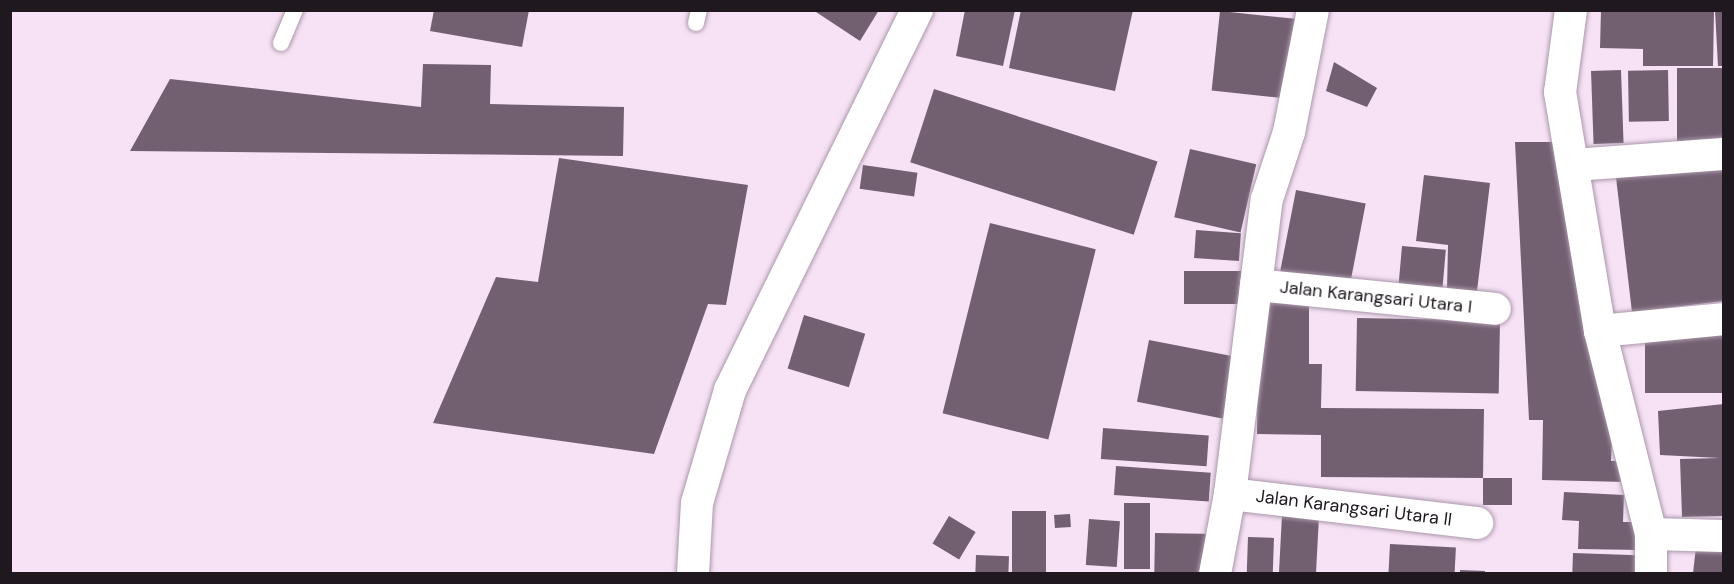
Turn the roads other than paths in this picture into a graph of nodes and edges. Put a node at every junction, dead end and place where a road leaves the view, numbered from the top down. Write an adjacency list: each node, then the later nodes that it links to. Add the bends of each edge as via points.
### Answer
1 (295, 10): 5 (lane)
2 (917, 10): 16 (street, via 727,399 697,503)
3 (1313, 10): 8 (street, via 1289,132 1267,199)
4 (1571, 10): 7 (street, via 1560,92)
5 (281, 43)
6 (1724, 154): 7 (street)
7 (1573, 165): 11 (street)
8 (1256, 285): 9 (street, Jalan Karangsari Utara I); 12 (street)
9 (1496, 309)
10 (1724, 319): 11 (street)
11 (1600, 331): 14 (street)
12 (1230, 494): 13 (street, Jalan Karangsari Utara II); 17 (street)
13 (1477, 523)
14 (1651, 534): 15 (street); 18 (street)
15 (1724, 536)
16 (693, 573)
17 (1215, 573)
18 (1651, 573)

